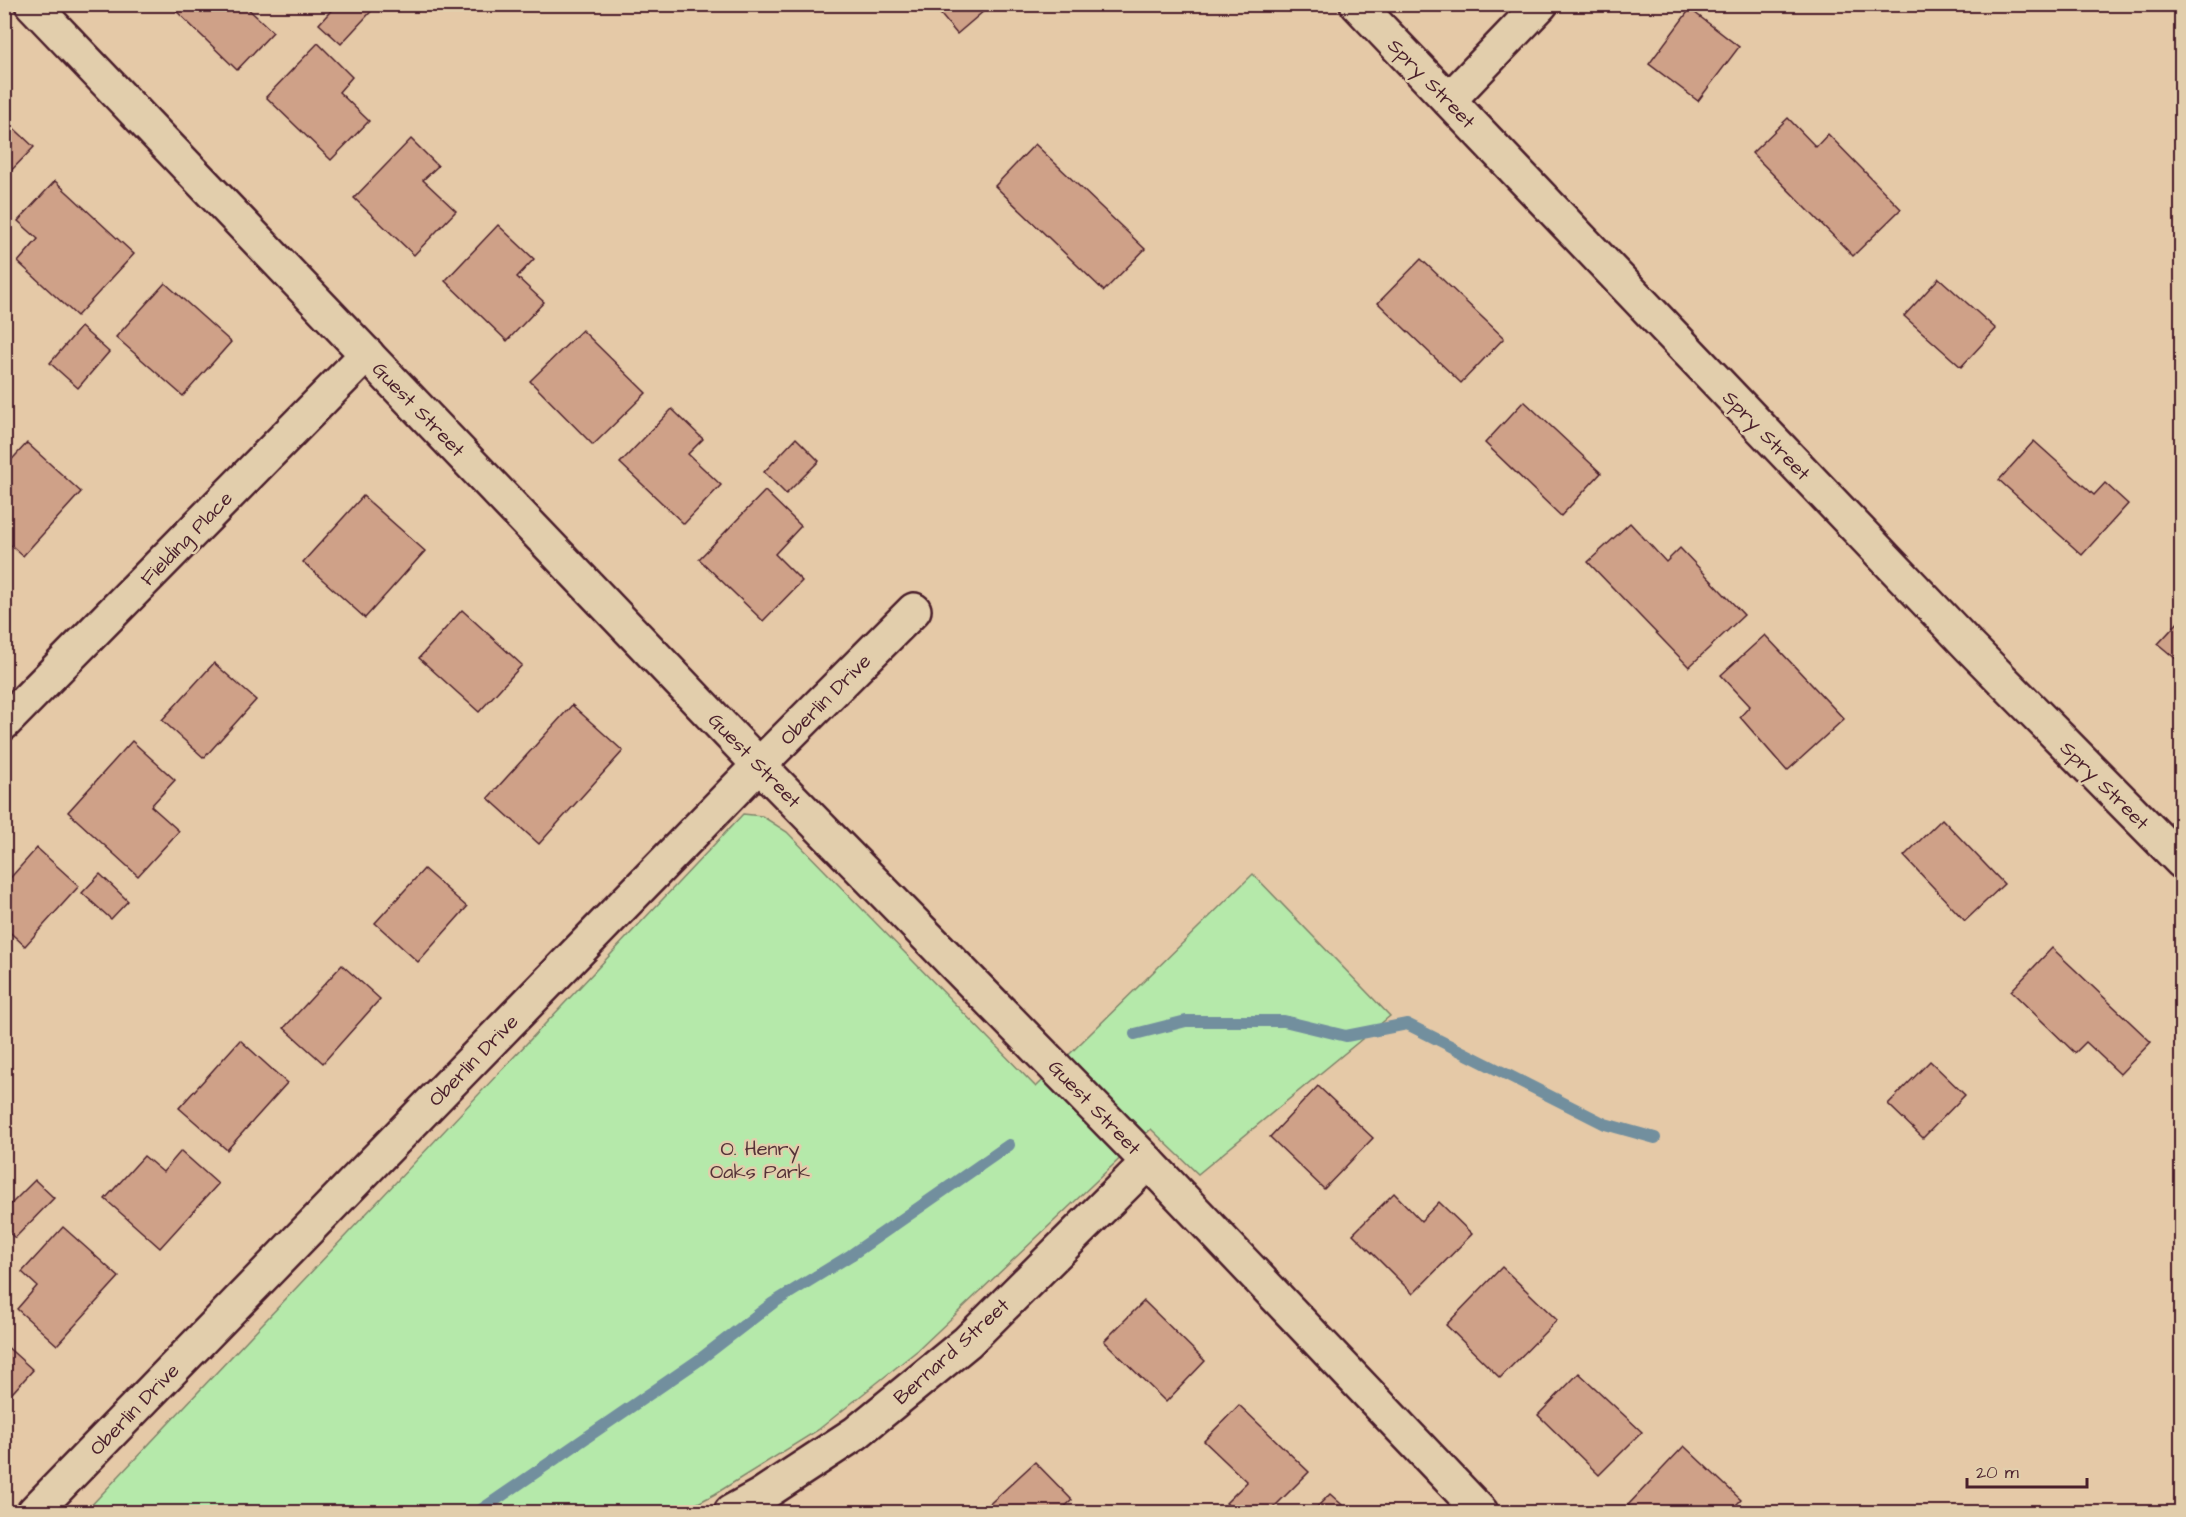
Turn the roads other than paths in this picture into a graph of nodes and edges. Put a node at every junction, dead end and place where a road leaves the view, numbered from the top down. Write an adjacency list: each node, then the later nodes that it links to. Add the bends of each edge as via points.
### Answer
1 (32, 4): 5 (street, Guest Street)
2 (1357, 4): 4 (street, Spry Street)
3 (1540, 4): 4 (street)
4 (1449, 100): 9 (street, Spry Street, via 1962,640)
5 (367, 354): 7 (street, Fielding Place); 8 (street, Guest Street)
6 (914, 610): 8 (street, Oberlin Drive)
7 (4, 723)
8 (759, 765): 10 (street, Guest Street); 11 (street, Oberlin Drive)
9 (2181, 862)
10 (1148, 1162): 12 (street, Bernard Street, via 967,1342 856,1433); 13 (street, Guest Street)
11 (34, 1512)
12 (731, 1512)
13 (1481, 1512)

